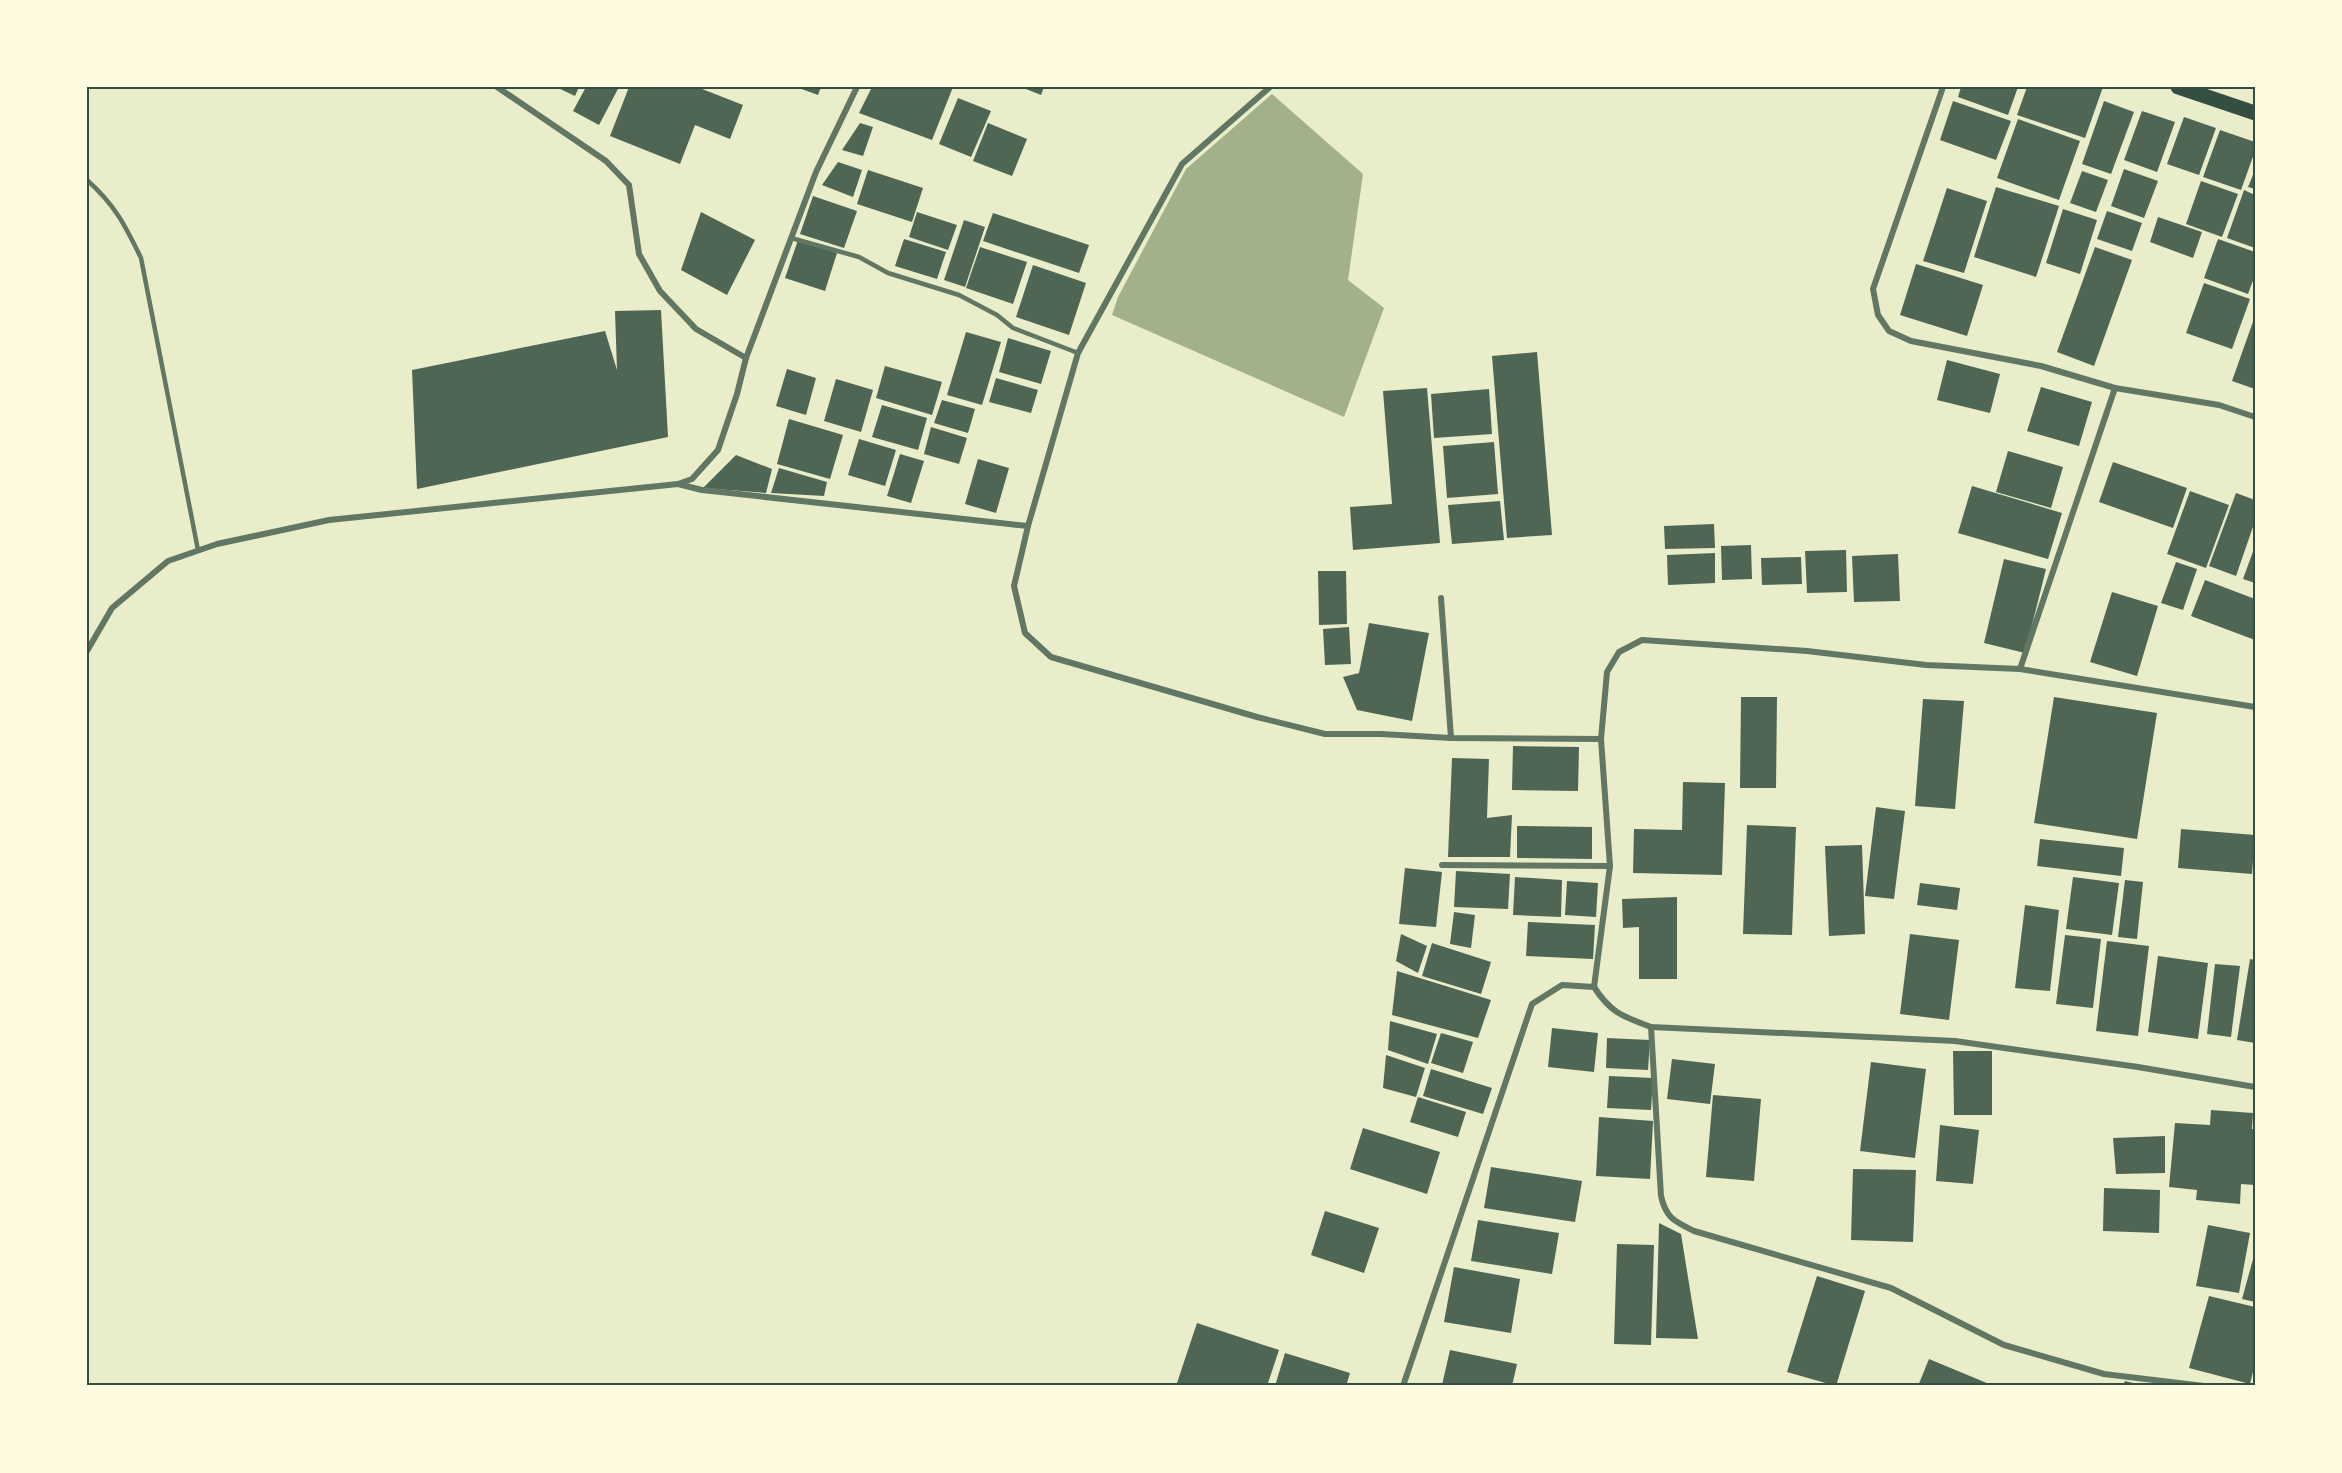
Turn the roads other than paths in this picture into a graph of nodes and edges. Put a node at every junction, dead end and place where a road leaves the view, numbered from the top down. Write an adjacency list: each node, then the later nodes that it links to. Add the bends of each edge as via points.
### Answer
1 (496, 87): 11 (street, via 606,161 629,185 639,254 660,291 696,329)
2 (857, 87): 9 (street, via 816,172)
3 (1270, 87): 10 (street, via 1182,164)
4 (1943, 87): 12 (street, via 1873,289 1878,315 1889,331 1911,341 2041,366)
5 (2178, 87): 6 (main road)
6 (2208, 92): 7 (main road)
7 (2255, 113)
8 (87, 180): 16 (lane, via 112,203 141,258)
9 (791, 238): 10 (lane, via 859,257 888,273 959,295 1013,328); 11 (street)
10 (1078, 353): 15 (street)
11 (746, 358): 14 (street, via 718,450 692,479)
12 (2115, 388): 13 (street, via 2218,405); 19 (street)
13 (2255, 417)
14 (678, 484): 15 (street, via 702,490); 16 (street, via 329,520)
15 (1028, 526): 21 (street, via 1014,586 1025,633 1051,657 1324,734)
16 (198, 550): 18 (street, via 168,561 112,608)
17 (1441, 597): 21 (street)
18 (87, 651)
19 (2020, 669): 20 (street); 22 (street, via 1926,665 1808,651 1642,640 1619,652 1607,672)
20 (2255, 707)
21 (1451, 738): 22 (street)
22 (1601, 739): 24 (street)
23 (1442, 866): 24 (street)
24 (1610, 866): 25 (street)
25 (1593, 987): 26 (street, via 1605,1004 1620,1015); 28 (street, via 1562,985 1532,1004)
26 (1651, 1027): 27 (street, via 1956,1041); 29 (street, via 1661,1196 1665,1211 1676,1222 1694,1231 1891,1288 2004,1346 2104,1374)
27 (2255, 1087)
28 (1403, 1386)
29 (2204, 1386)

